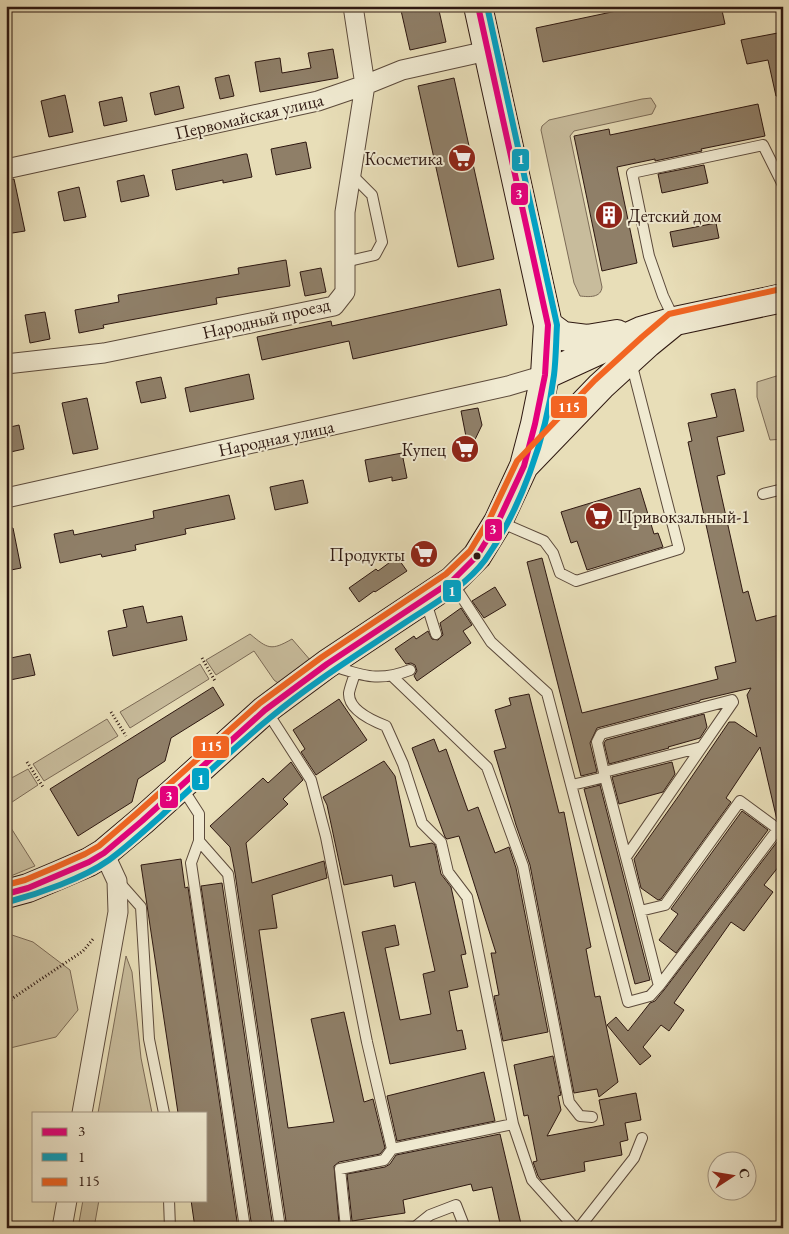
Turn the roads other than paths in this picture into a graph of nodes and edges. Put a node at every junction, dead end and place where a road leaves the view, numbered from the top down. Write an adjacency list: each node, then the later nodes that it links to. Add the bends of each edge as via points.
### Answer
1 (353, 6): 4 (street, Народный проезд)
2 (482, 7): 3 (street)
3 (488, 51): 4 (street, Первомайская улица, via 402,70); 11 (street)
4 (365, 85): 5 (street, Первомайская улица, via 318,101); 6 (street, Народный проезд)
5 (6, 169)
6 (351, 174): 8 (street, Народный проезд, via 344,212); 8 (lane, via 372,195 382,242 375,255)
7 (783, 185): 10 (lane, via 764,145 632,173 649,256)
8 (345, 262): 14 (street, Народный проезд, via 346,292 334,306 104,353)
9 (783, 298): 10 (street)
10 (676, 321): 12 (street); 13 (street)
11 (548, 325): 12 (street, via 563,336 587,339); 15 (street)
12 (641, 331): 15 (street)
13 (630, 359): 16 (street); 20 (lane, via 679,549 576,581 560,573 553,553 544,541)
14 (6, 364)
15 (545, 376): 16 (street); 19 (street, Народная улица)
16 (524, 466): 20 (street)
17 (783, 490): 18 (lane)
18 (763, 494)
19 (6, 498)
20 (498, 522): 21 (street, via 477,556)
21 (452, 581): 22 (street); 32 (lane, via 491,642 547,693)
22 (425, 599): 23 (lane); 24 (street)
23 (436, 634)
24 (327, 664): 26 (lane); 28 (street)
25 (410, 670): 27 (lane)
26 (355, 674): 27 (lane, via 372,678); 44 (lane, via 349,694 352,706 386,726 403,764 422,823 441,842 448,872 467,897)
27 (392, 676): 43 (lane, via 487,767 523,866 569,1102 580,1116)
28 (266, 710): 31 (street); 46 (lane, via 311,780)
29 (702, 747): 30 (lane); 30 (lane, via 732,700 601,734 597,742); 36 (lane)
30 (604, 774): 32 (lane); 36 (lane)
31 (180, 786): 34 (lane, via 199,814); 35 (street)
32 (572, 786): 40 (lane, via 628,1002 650,996)
33 (780, 828): 39 (lane, via 740,801 665,905); 40 (lane)
34 (199, 841): 51 (lane, via 191,864); 52 (lane, via 228,874)
35 (104, 853): 37 (street); 38 (street, via 59,876)
36 (626, 857): 39 (lane)
37 (117, 880): 41 (street, via 118,912); 42 (lane, via 141,908 149,1039)
38 (6, 894)
39 (640, 911): 40 (lane)
40 (659, 986)
41 (82, 1112)
42 (164, 1112)
43 (592, 1117)
44 (513, 1124): 46 (lane); 56 (lane, via 532,1180)
45 (642, 1138): 56 (lane, via 634,1158)
46 (392, 1149): 53 (lane, via 384,1160 340,1168)
47 (67, 1202): 49 (street)
48 (169, 1202): 50 (lane)
49 (62, 1228)
50 (170, 1228)
51 (245, 1228)
52 (280, 1228)
53 (346, 1228)
54 (404, 1228): 55 (lane, via 414,1227 430,1215 456,1205)
55 (465, 1228)
56 (577, 1228)

